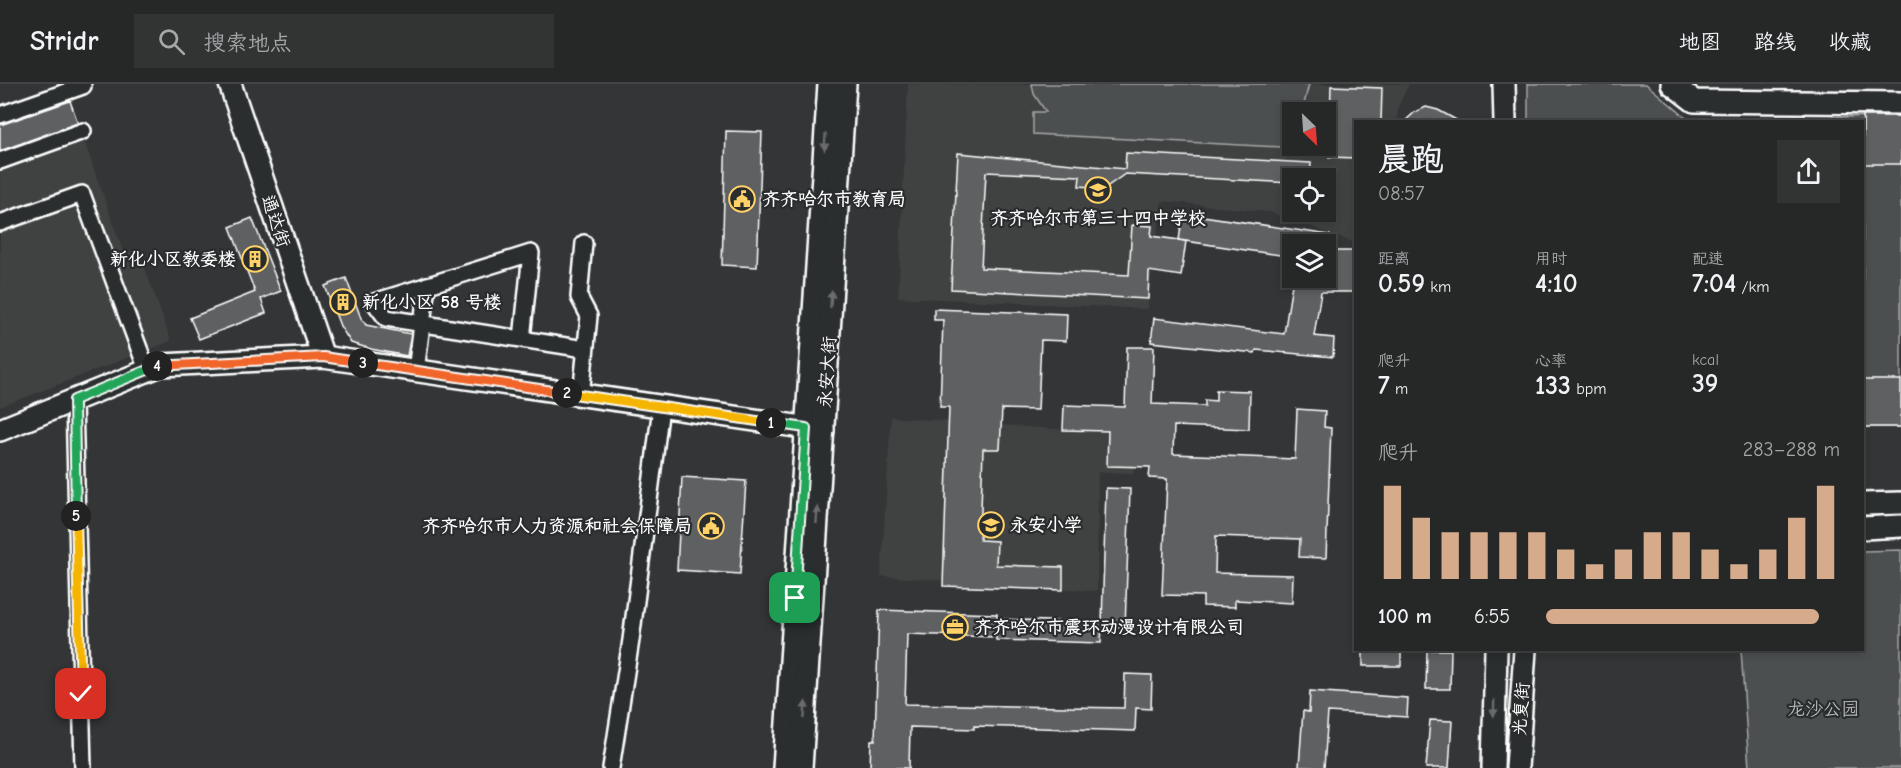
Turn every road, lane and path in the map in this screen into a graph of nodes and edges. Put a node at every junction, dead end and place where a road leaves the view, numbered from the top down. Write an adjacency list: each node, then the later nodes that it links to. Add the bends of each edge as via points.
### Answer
1 (82, 84): 8 (street)
2 (230, 84): 18 (main road, 通达街)
3 (829, 84): 24 (main road, 永安大街, one-way to 24)
4 (845, 84): 24 (main road, 永安大街, one-way to 4)
5 (1504, 84): 9 (main road)
6 (1672, 84): 7 (main road, via 1694,101)
7 (1901, 103)
8 (0, 115)
9 (1505, 120)
10 (83, 131): 11 (street)
11 (0, 161)
12 (0, 223): 19 (street, via 82,194)
13 (584, 243): 17 (street, via 579,297 589,316)
14 (427, 285): 15 (street); 15 (street, via 374,302 386,318); 16 (street, via 531,253)
15 (422, 323): 16 (street); 20 (street)
16 (522, 339): 17 (street)
17 (585, 349): 21 (street)
18 (323, 357): 19 (main road, via 161,365); 20 (main road)
19 (147, 370): 22 (main road)
20 (416, 371): 21 (main road)
21 (581, 396): 23 (main road)
22 (74, 400): 25 (main road); 32 (street)
23 (661, 408): 24 (main road); 33 (street)
24 (814, 429): 34 (main road, 永安大街); 35 (main road, 永安大街, one-way to 24)
25 (0, 430)
26 (1901, 503): 27 (main road)
27 (1864, 504)
28 (1901, 526): 29 (main road)
29 (1864, 528)
30 (1496, 651): 36 (main road, 光复街, one-way to 36)
31 (1525, 651): 37 (main road, 光复街)
32 (83, 768)
33 (611, 768)
34 (784, 768)
35 (801, 768)
36 (1493, 768)
37 (1517, 768)

